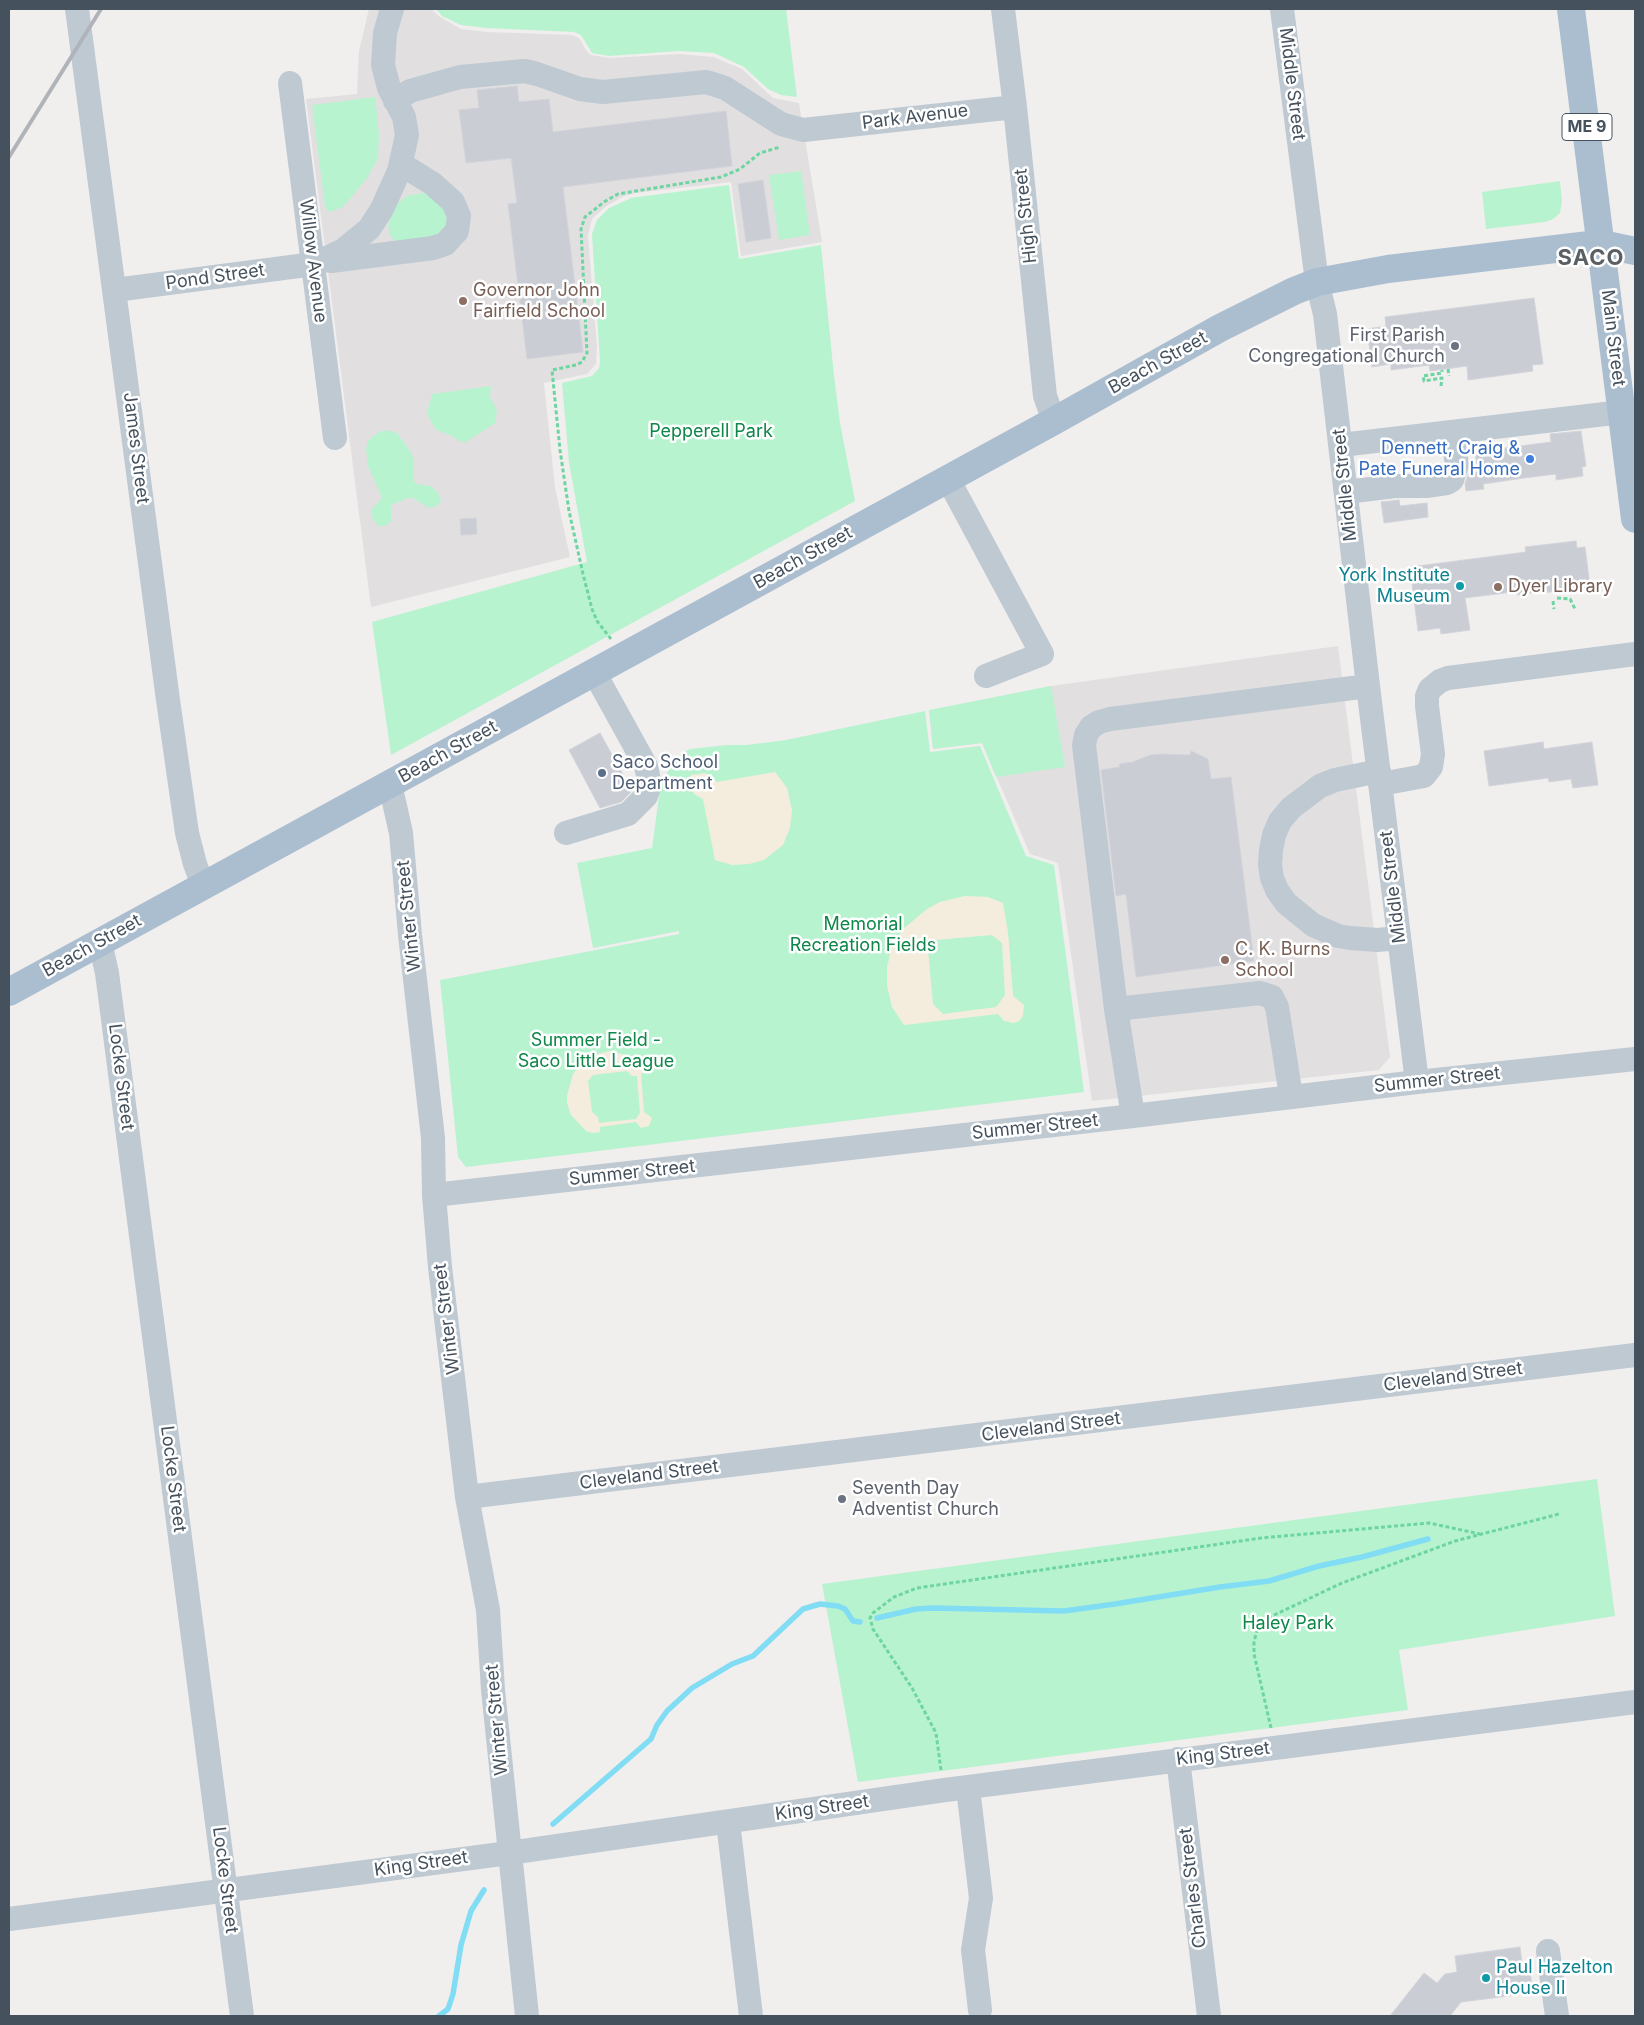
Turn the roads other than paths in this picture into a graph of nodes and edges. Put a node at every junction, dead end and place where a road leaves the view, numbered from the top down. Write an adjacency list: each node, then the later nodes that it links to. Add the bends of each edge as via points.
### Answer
1 (77, 9): 14 (street, James Street)
2 (392, 9): 7 (street, via 385,33 383,65)
3 (1003, 9): 8 (street, High Street)
4 (1282, 9): 13 (street, Middle Street)
5 (1571, 9): 10 (main road, Main Street / ME 9)
6 (290, 83): 12 (street, Willow Avenue)
7 (396, 101): 8 (street, Park Avenue, via 410,91 460,78 513,71 538,74 580,89 603,92 706,82 724,88 781,124 803,130); 9 (street, via 404,117 407,135)
8 (1015, 107): 16 (street, High Street, via 1045,396)
9 (400, 164): 12 (street, via 382,210 369,229 342,251); 12 (street, Pond Street, via 433,184 453,202 460,224 452,238 433,248)
10 (1602, 244): 11 (main road, Beach Street); 13 (main road, Beach Street, via 1388,269); 15 (main road, Main Street)
11 (1635, 251)
12 (315, 263): 14 (street, Pond Street); 18 (street, Willow Avenue)
13 (1317, 282): 16 (main road, Beach Street, via 1220,328); 19 (street, Middle Street, via 1325,314)
14 (115, 290): 31 (street, James Street, via 183,804 190,847)
15 (1626, 395): 17 (street); 20 (main road, Main Street)
16 (1054, 421): 21 (main road, Beach Street)
17 (1452, 432): 19 (street); 22 (street, via 1456,465 1452,480 1447,483)
18 (335, 438)
19 (1341, 445): 22 (street, Middle Street)
20 (1632, 451): 23 (main road, Main Street)
21 (948, 479): 25 (main road, Beach Street); 26 (street, via 1042,654)
22 (1346, 492): 27 (street, Middle Street)
23 (1635, 519)
24 (1635, 654): 28 (street, via 1440,681 1427,696 1433,754 1431,767 1424,776)
25 (594, 672): 29 (main road, Beach Street); 30 (street, via 646,766 650,785 646,796 628,814)
26 (986, 676)
27 (1368, 686): 28 (street, Middle Street); 35 (street, via 1110,719 1091,727 1084,745)
28 (1380, 777): 32 (street, Middle Street); 32 (street, via 1335,780 1306,794 1280,821 1274,834 1270,865 1277,890 1286,903 1313,925 1350,938)
29 (390, 784): 31 (main road, Beach Street); 40 (street, Winter Street, via 401,833 433,1138)
30 (566, 833)
31 (203, 885): 33 (main road, Beach Street)
32 (1399, 938): 37 (street, Middle Street)
33 (100, 942): 34 (main road, Beach Street); 48 (street, Locke Street)
34 (9, 992)
35 (1116, 1009): 38 (street, via 1260,993 1272,997 1278,1007); 39 (street)
36 (1635, 1059): 37 (street, Summer Street)
37 (1416, 1082): 38 (street, Summer Street)
38 (1291, 1096): 39 (street, Summer Street)
39 (1133, 1116): 40 (street, Summer Street)
40 (434, 1195): 42 (street, Winter Street)
41 (1635, 1355): 42 (street, Cleveland Street)
42 (467, 1497): 47 (street, Winter Street, via 488,1610)
43 (1635, 1702): 44 (street, King Street)
44 (1178, 1759): 45 (street, King Street); 55 (street, Charles Street)
45 (968, 1788): 46 (street, King Street); 51 (street, via 982,1898 973,1950)
46 (728, 1822): 47 (street, King Street); 54 (street)
47 (509, 1852): 48 (street, King Street); 53 (street, Winter Street)
48 (227, 1890): 49 (street, King Street); 52 (street, Locke Street)
49 (9, 1919)
50 (1548, 1951): 56 (street)
51 (980, 2010)
52 (242, 2016)
53 (527, 2016)
54 (750, 2016)
55 (1209, 2016)
56 (1557, 2016)

